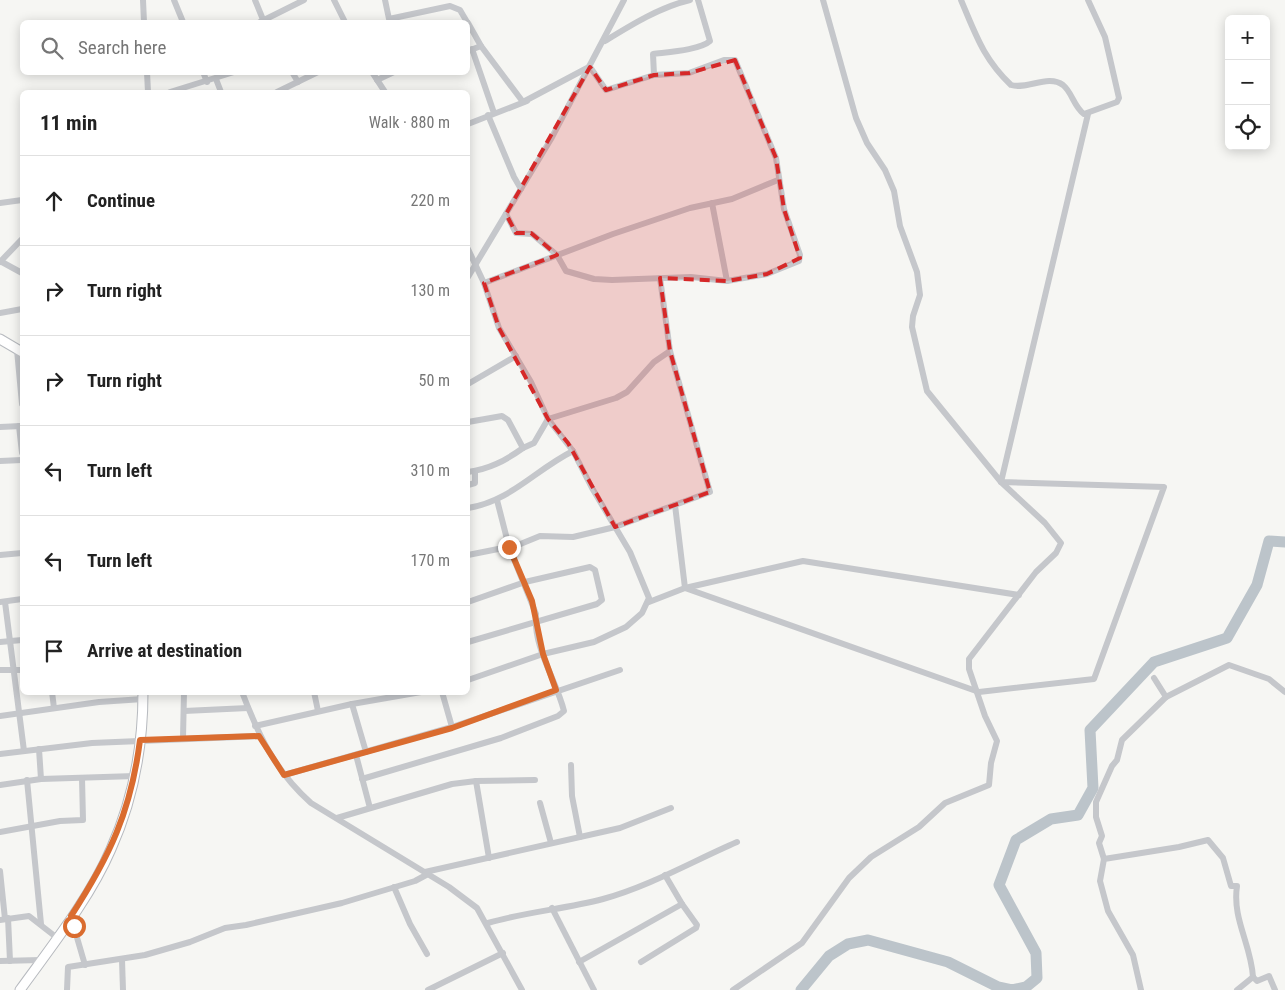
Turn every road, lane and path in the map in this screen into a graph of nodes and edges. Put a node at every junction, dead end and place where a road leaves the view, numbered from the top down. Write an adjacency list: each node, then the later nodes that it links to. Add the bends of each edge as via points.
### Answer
1 (142, 0): 13 (street)
2 (174, 0): 14 (street)
3 (254, 0): 15 (street)
4 (304, 0): 16 (street)
5 (334, 0): 17 (street)
6 (385, 0): 19 (street)
7 (624, 0): 22 (street)
8 (690, 0): 22 (street)
9 (698, 0): 33 (street, via 710,41 654,54)
10 (824, 0): 79 (street, via 856,118 894,190 900,226 918,278 920,294 912,327 927,391)
11 (961, 0): 45 (street, via 978,41 994,68 1011,85 1030,86 1048,81 1063,85 1081,112)
12 (1088, 0): 45 (street, via 1104,37 1118,98 1110,106)
13 (144, 20)
14 (182, 20)
15 (261, 20)
16 (266, 20)
17 (344, 20)
18 (389, 20): 20 (street, via 450,6 460,10)
19 (389, 20)
20 (465, 20)
21 (470, 28): 23 (street)
22 (604, 41): 25 (street)
23 (481, 46): 24 (street); 43 (street)
24 (470, 50): 44 (street)
25 (590, 67): 33 (street, via 606,90); 43 (street); 48 (street)
26 (147, 75): 38 (street)
27 (205, 75): 36 (street)
28 (227, 75): 34 (street)
29 (294, 75): 37 (street)
30 (312, 75): 37 (street)
31 (374, 75): 35 (street)
32 (388, 75): 35 (street)
33 (654, 75): 47 (street, via 689,73 724,60 735,60 776,158)
34 (216, 80): 36 (street); 40 (street)
35 (377, 80): 42 (street)
36 (207, 82): 39 (street)
37 (298, 82): 41 (street)
38 (148, 90)
39 (177, 90)
40 (220, 90)
41 (283, 90)
42 (383, 90)
43 (524, 102): 44 (street)
44 (491, 114): 46 (street); 48 (street, via 514,177)
45 (1088, 114): 79 (street)
46 (470, 123)
47 (778, 180): 51 (street, via 732,199); 61 (street, via 800,258 767,274)
48 (522, 189): 52 (street)
49 (20, 200): 50 (street)
50 (0, 203)
51 (712, 203): 55 (street, via 619,231); 61 (street)
52 (506, 214): 55 (street, via 516,233 532,234); 57 (street)
53 (20, 241): 56 (street)
54 (470, 254): 57 (street)
55 (557, 255): 60 (street, via 566,272 582,276 612,280); 62 (street)
56 (0, 261): 58 (street)
57 (475, 265): 59 (street); 62 (street)
58 (20, 272)
59 (470, 274)
60 (660, 278): 61 (street); 67 (street)
61 (727, 281)
62 (484, 283): 68 (street, via 499,328)
63 (20, 309): 64 (street)
64 (0, 312)
65 (0, 340): 66 (main road)
66 (20, 351)
67 (670, 351): 70 (street, via 654,362 627,392); 82 (street, via 710,492)
68 (516, 356): 69 (street); 70 (street)
69 (470, 383)
70 (548, 419): 74 (street, via 534,443); 75 (street)
71 (470, 422): 74 (street, via 502,416 508,420)
72 (20, 426): 73 (street)
73 (0, 428)
74 (523, 448): 78 (street, via 506,460)
75 (573, 451): 81 (street); 84 (street)
76 (20, 460): 77 (street)
77 (0, 461)
78 (471, 472): 80 (street, via 475,483)
79 (1001, 482): 91 (street, via 1045,523 1061,543); 109 (street, via 1164,487 1094,679)
80 (470, 484)
81 (497, 500): 83 (street); 85 (street)
82 (675, 505): 84 (street); 90 (street)
83 (470, 507)
84 (615, 527): 85 (street, via 573,536 540,536); 95 (street, via 630,552)
85 (509, 547): 88 (street); 89 (street)
86 (20, 553): 87 (street)
87 (0, 555)
88 (470, 555)
89 (525, 582): 93 (street); 96 (street, via 536,614); 96 (street, via 593,568 602,595 597,604)
90 (685, 588): 91 (street, via 803,561); 95 (street); 109 (street)
91 (1019, 595): 109 (street, via 969,659 969,669)
92 (20, 599): 94 (street)
93 (470, 601)
94 (2, 602): 98 (street)
95 (649, 602): 101 (street, via 626,627 610,635)
96 (535, 624): 99 (street); 101 (street)
97 (20, 640): 98 (street)
98 (11, 641): 100 (street); 103 (street)
99 (470, 641)
100 (0, 642)
101 (543, 654): 107 (street); 108 (street)
102 (0, 670): 103 (street)
103 (14, 670): 104 (street); 124 (street)
104 (20, 670)
105 (620, 670): 108 (street)
106 (1154, 678): 118 (street)
107 (470, 679)
108 (556, 690): 127 (street); 141 (street, via 564,711 558,716 501,738)
109 (978, 692): 184 (street, via 984,716 997,742 989,785 945,802 919,827 871,857 850,878 802,943)
110 (1285, 692): 118 (street, via 1268,679 1229,665)
111 (52, 695): 120 (street)
112 (184, 695): 122 (street)
113 (243, 695): 121 (street)
114 (315, 695): 123 (street)
115 (404, 695): 119 (street)
116 (443, 695): 127 (street)
117 (143, 696): 120 (street); 130 (main road)
118 (1166, 696): 156 (street, via 1122,740 1117,760 1096,802 1096,817 1102,836 1099,844)
119 (352, 704): 123 (street); 133 (street)
120 (54, 708): 124 (street)
121 (248, 708): 122 (street); 126 (street)
122 (184, 711): 129 (street)
123 (318, 711): 126 (street)
124 (19, 713): 125 (street); 132 (street)
125 (0, 716)
126 (256, 726): 128 (street)
127 (452, 728): 133 (street)
128 (259, 736): 129 (street); 137 (street)
129 (183, 738): 130 (street)
130 (140, 740): 131 (street); 138 (main road)
131 (38, 749): 132 (street); 140 (street)
132 (24, 751): 134 (street)
133 (366, 752): 135 (street)
134 (0, 754)
135 (356, 755): 137 (street); 141 (street)
136 (571, 764): 152 (street, via 572,796)
137 (284, 775): 149 (street, via 311,802)
138 (135, 776): 139 (street); 163 (main road, via 111,850)
139 (82, 778): 140 (street); 150 (street, via 83,820)
140 (41, 779): 142 (street)
141 (362, 779): 147 (street)
142 (27, 780): 145 (street); 150 (street)
143 (535, 780): 144 (street)
144 (476, 781): 147 (street, via 431,789); 155 (street)
145 (0, 785)
146 (540, 803): 154 (street)
147 (370, 808): 149 (street)
148 (672, 808): 152 (street, via 620,828)
149 (337, 818): 158 (street)
150 (31, 826): 151 (street); 166 (street)
151 (0, 832)
152 (580, 836): 154 (street)
153 (737, 842): 159 (street)
154 (551, 843): 155 (street)
155 (489, 858): 158 (street)
156 (1104, 859): 177 (street, via 1208,840 1223,858 1231,886 1237,886 1235,903); 185 (street, via 1100,881 1108,911 1133,956)
157 (0, 871): 164 (street)
158 (426, 873): 160 (street); 165 (street, via 477,908)
159 (665, 875): 161 (street); 162 (street, via 603,899)
160 (394, 887): 169 (street); 171 (street, via 342,903 225,928 190,942)
161 (682, 904): 174 (street); 175 (street, via 696,928)
162 (552, 908): 165 (street); 174 (street)
163 (71, 916): 167 (main road); 176 (street)
164 (4, 919): 166 (street, via 29,916); 173 (street)
165 (488, 923): 168 (street)
166 (41, 924): 167 (street)
167 (56, 937): 170 (main road)
168 (503, 953): 181 (street); 182 (street)
169 (427, 954)
170 (41, 960): 173 (street); 178 (main road)
171 (122, 960): 176 (street); 180 (street)
172 (0, 961): 173 (street)
173 (10, 961)
174 (579, 962): 183 (street)
175 (641, 962)
176 (86, 965): 179 (street, via 68,967)
177 (1253, 977): 186 (street); 187 (street, via 1257,981 1269,976)
178 (20, 990)
179 (67, 990)
180 (123, 990)
181 (428, 990)
182 (522, 990)
183 (594, 990)
184 (733, 990)
185 (1141, 990)
186 (1237, 990)
187 (1275, 990)

